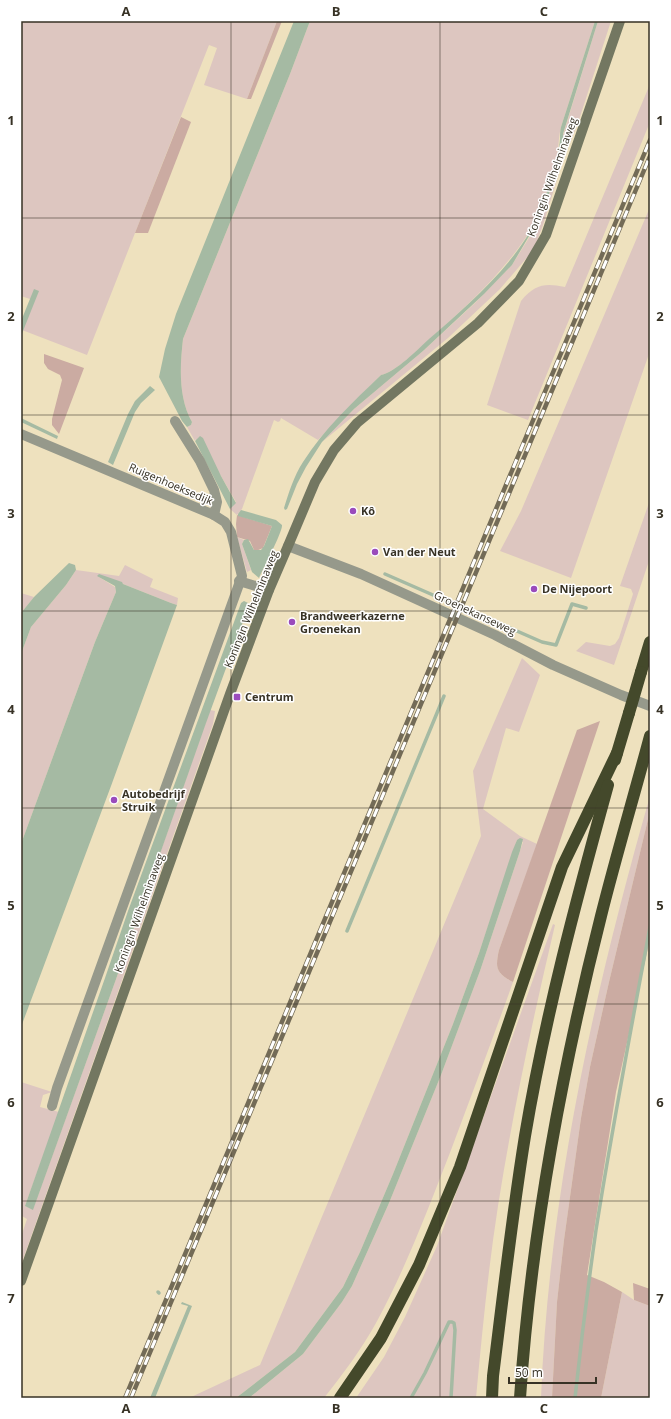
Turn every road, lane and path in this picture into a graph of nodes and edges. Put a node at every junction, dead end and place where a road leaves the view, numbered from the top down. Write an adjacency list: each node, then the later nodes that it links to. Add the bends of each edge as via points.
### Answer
1 (620, 21): 5 (main road, Koningin Wilhelminaweg, via 546,235 519,281 478,323 347,434 315,482)
2 (175, 421): 4 (street, via 200,461 214,490 217,502)
3 (21, 434): 4 (street, Ruigenhoeksedijk)
4 (214, 514): 6 (street, Ruigenhoeksedijk, via 225,522 231,532 242,576)
5 (288, 546): 7 (main road, Koningin Wilhelminaweg); 9 (street, Groenekanseweg, via 361,574 553,664)
6 (239, 581): 7 (street); 12 (street, Koningin Wilhelminaweg)
7 (269, 590): 13 (main road, Koningin Wilhelminaweg)
8 (650, 642): 11 (highway, bridge)
9 (650, 706)
10 (650, 736): 16 (highway, via 601,915 564,1078 536,1237)
11 (617, 753): 14 (highway, via 562,867 460,1167 419,1265 381,1338); 15 (highway, via 573,914 534,1086 509,1240)
12 (52, 1106)
13 (21, 1281)
14 (340, 1398)
15 (492, 1398)
16 (520, 1398)

